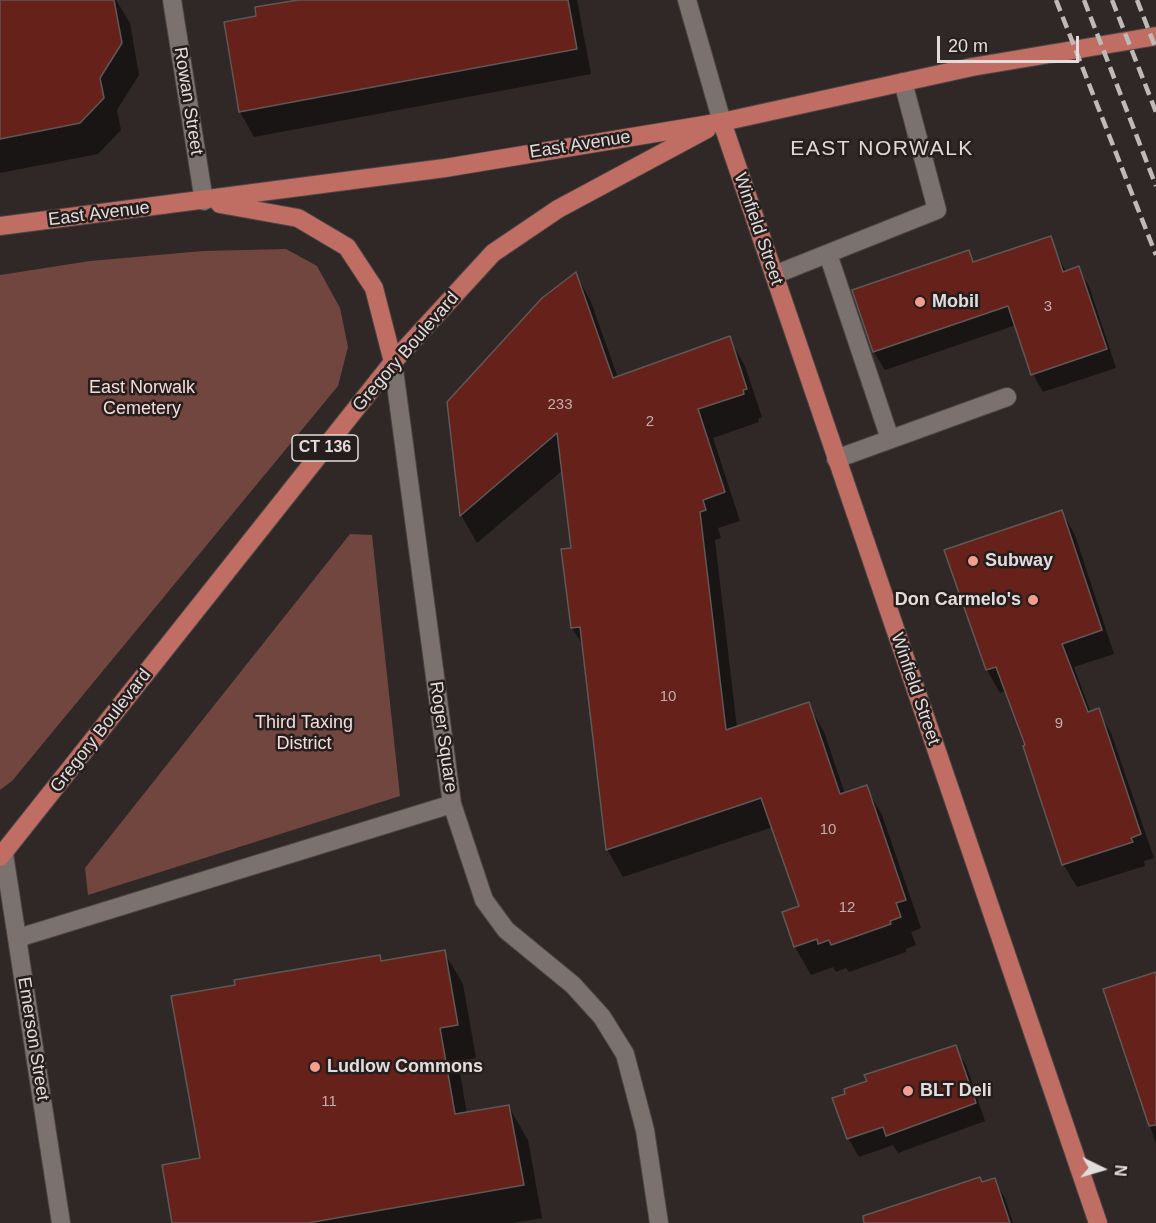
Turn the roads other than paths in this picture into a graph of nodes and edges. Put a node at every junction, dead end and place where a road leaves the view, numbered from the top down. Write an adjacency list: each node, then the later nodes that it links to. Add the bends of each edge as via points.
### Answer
1 (172, 0): 6 (street, Rowan Street)
2 (687, 0): 5 (street)
3 (1156, 36): 4 (main road, East Avenue, via 972,66)
4 (903, 82): 5 (main road, East Avenue); 8 (street, via 937,210)
5 (722, 122): 6 (main road, East Avenue, via 445,168); 9 (main road, Winfield Street); 10 (main road, Gregory Boulevard / CT 136, via 558,209 493,253)
6 (204, 201): 7 (main road, East Avenue); 10 (main road, via 298,218 347,247 374,288)
7 (0, 226)
8 (828, 254): 9 (street); 12 (street)
9 (774, 275): 13 (main road, Winfield Street)
10 (393, 362): 14 (street, Roger Square); 15 (main road, Gregory Boulevard / CT 136)
11 (1007, 397): 12 (street)
12 (891, 439): 13 (street)
13 (836, 459): 19 (main road, Winfield Street)
14 (452, 804): 16 (street, Roger Square); 18 (street, via 484,900 506,930 573,985 602,1017 625,1054 645,1130)
15 (2, 856): 16 (street, Emerson Street)
16 (18, 938): 17 (street, Emerson Street)
17 (61, 1223)
18 (659, 1223)
19 (1098, 1223)

